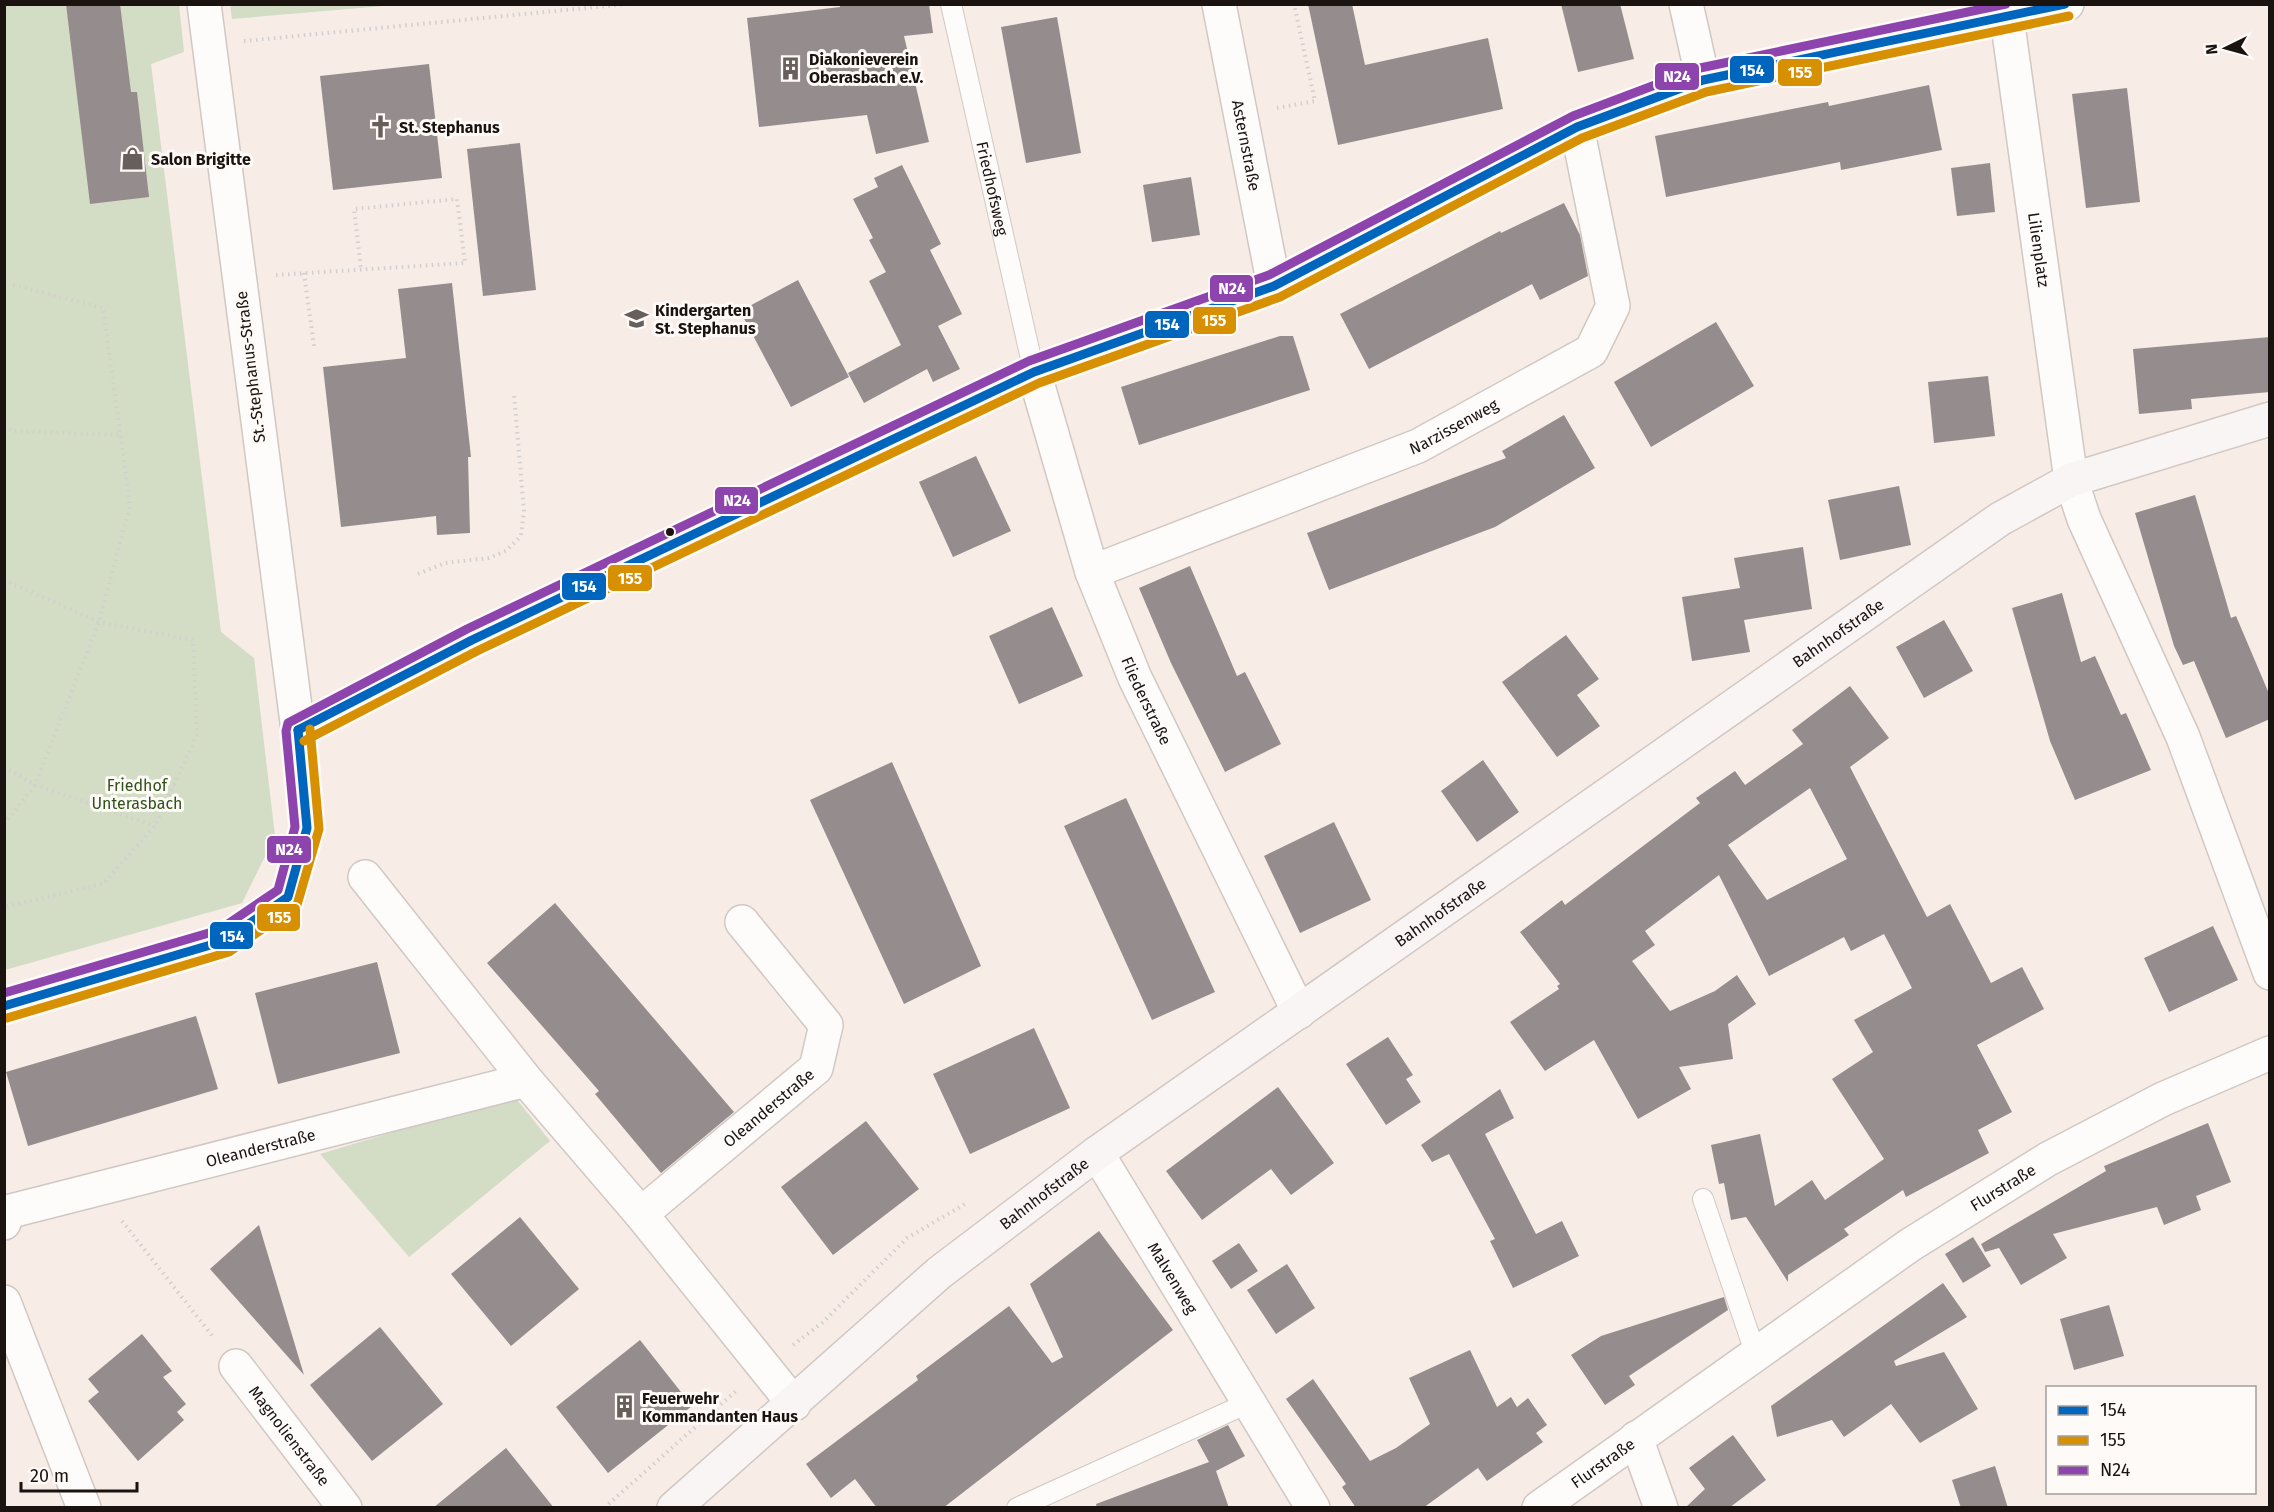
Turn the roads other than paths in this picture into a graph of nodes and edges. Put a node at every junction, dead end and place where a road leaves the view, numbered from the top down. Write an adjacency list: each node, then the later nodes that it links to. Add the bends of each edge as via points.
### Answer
1 (204, 4): 14 (street, St.-Stephanus-Straße)
2 (951, 4): 10 (lane, Friedhofsweg)
3 (1219, 4): 9 (street, Asternstraße)
4 (1686, 4): 7 (street)
5 (2067, 4): 6 (street)
6 (2019, 16): 7 (street); 12 (street, Lilienplatz)
7 (1703, 80): 8 (street)
8 (1577, 127): 9 (street); 13 (street, Narzissenweg, via 1613,306 1591,351 1418,446)
9 (1274, 286): 10 (street)
10 (1034, 372): 13 (street, Fliederstraße); 14 (street, via 472,640)
11 (2270, 419): 12 (street, Bahnhofstraße)
12 (2071, 480): 17 (street, Lilienplatz, via 2084,519 2183,737); 19 (street, Bahnhofstraße, via 2000,519)
13 (1092, 572): 19 (street, Fliederstraße, via 1135,678)
14 (298, 730): 18 (street, St.-Stephanus-Straße, via 307,828 288,897 224,941)
15 (365, 877): 21 (street)
16 (742, 922): 24 (street, Oleanderstraße, via 826,1025 816,1068)
17 (2270, 973)
18 (4, 1006)
19 (1299, 1012): 22 (street, Bahnhofstraße)
20 (2270, 1053): 27 (street, Flurstraße, via 2163,1099 2048,1159 1910,1245)
21 (526, 1080): 24 (street); 25 (street, Oleanderstraße, via 7,1212)
22 (1097, 1153): 29 (street, Malvenweg); 30 (street, Bahnhofstraße, via 939,1273)
23 (1703, 1199): 27 (lane)
24 (641, 1214): 30 (street)
25 (4, 1223)
26 (4, 1302): 32 (street)
27 (1755, 1355): 31 (street, Flurstraße)
28 (236, 1366): 33 (street, Magnolienstraße)
29 (1248, 1403): 35 (lane); 36 (street, Malvenweg)
30 (794, 1404): 34 (street, Bahnhofstraße)
31 (1636, 1438): 37 (street, Flurstraße); 38 (street)
32 (84, 1508)
33 (345, 1508)
34 (674, 1508)
35 (1017, 1508)
36 (1313, 1508)
37 (1539, 1508)
38 (1661, 1508)

